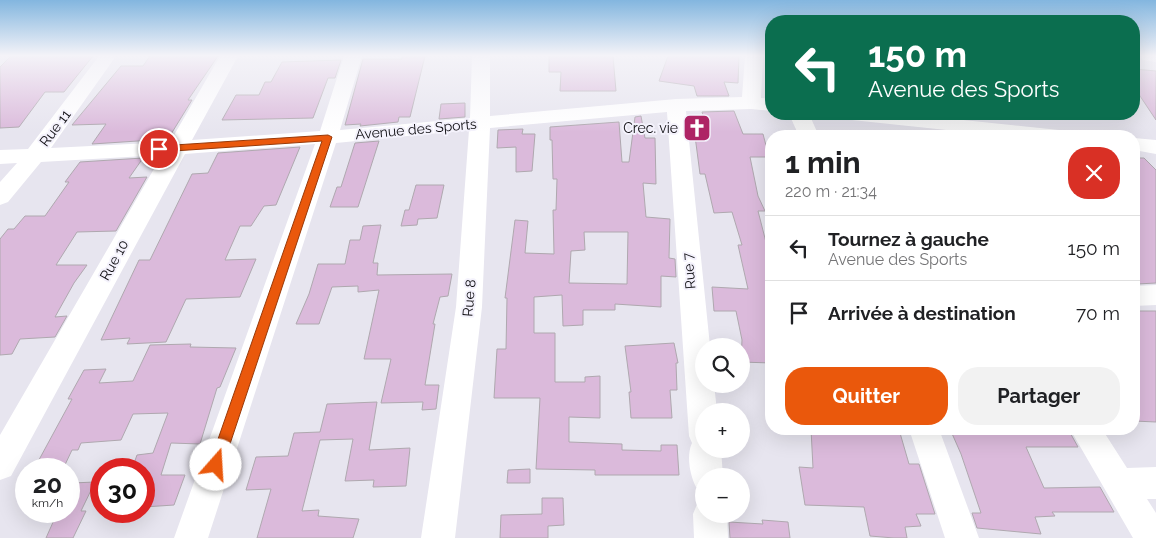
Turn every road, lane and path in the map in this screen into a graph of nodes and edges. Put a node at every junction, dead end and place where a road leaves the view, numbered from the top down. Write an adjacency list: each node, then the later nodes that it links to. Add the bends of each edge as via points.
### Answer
1 (89, 81): 16 (street, Rue 11)
2 (216, 81): 15 (street, Rue 10)
3 (345, 81): 12 (street)
4 (481, 81): 10 (street, Rue 8)
5 (752, 81): 6 (street)
6 (751, 102): 7 (street, Avenue des Sports); 8 (street, Avenue des Sports)
7 (765, 104)
8 (676, 106): 10 (street, Avenue des Sports); 21 (street, Rue 7)
9 (909, 120): 11 (street)
10 (480, 123): 12 (street, Avenue des Sports); 29 (street, Rue 8, via 469,307)
11 (1003, 130)
12 (328, 137): 15 (street, Avenue des Sports); 28 (street)
13 (1140, 145): 14 (street)
14 (1156, 147)
15 (177, 148): 16 (street, Avenue des Sports); 24 (street, Rue 10)
16 (34, 156): 17 (street, Avenue des Sports); 18 (street, Rue 11)
17 (0, 157)
18 (0, 197)
19 (1156, 295): 20 (street)
20 (1140, 296)
21 (701, 403)
22 (926, 435): 31 (street)
23 (1089, 435): 25 (street)
24 (0, 465)
25 (1120, 484): 26 (street); 32 (street)
26 (1156, 484)
27 (710, 523): 30 (street)
28 (191, 538)
29 (438, 538)
30 (711, 538)
31 (962, 538)
32 (1152, 538)

